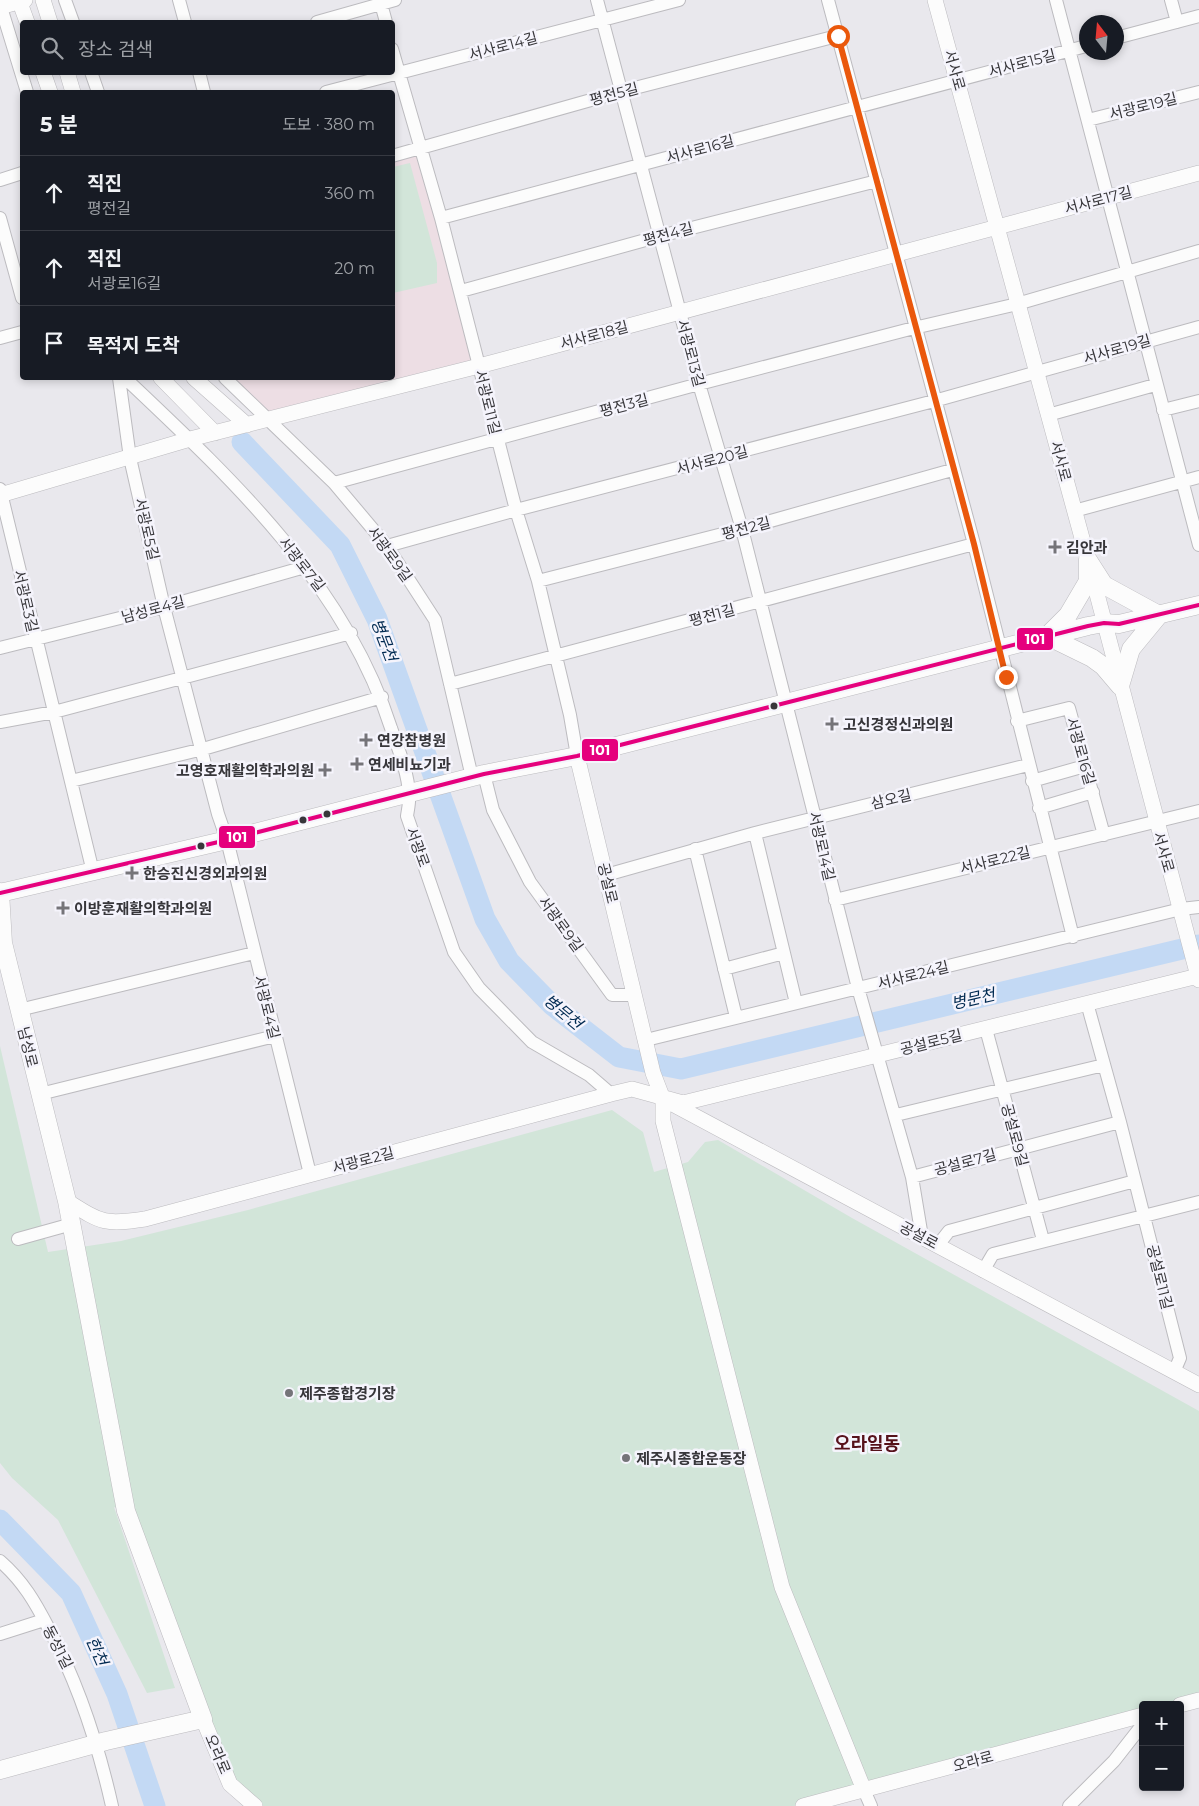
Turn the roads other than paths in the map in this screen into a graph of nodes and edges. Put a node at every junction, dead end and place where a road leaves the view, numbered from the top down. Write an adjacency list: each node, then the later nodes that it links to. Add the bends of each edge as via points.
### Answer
1 (42, 0): 16 (street)
2 (66, 0): 17 (street)
3 (179, 0): 18 (street)
4 (395, 0): 12 (street)
5 (598, 0): 21 (street, 서광로13길)
6 (679, 0): 21 (street, 서사로14길)
7 (828, 0): 23 (street)
8 (935, 0): 37 (street, 서사로)
9 (1056, 0): 26 (street, 서광로19길)
10 (1172, 0): 22 (street)
11 (21, 1): 13 (street); 15 (street)
12 (380, 2): 19 (street); 20 (street)
13 (0, 6): 28 (street)
14 (1199, 16): 22 (street)
15 (26, 20)
16 (49, 20)
17 (72, 20)
18 (184, 20)
19 (322, 20)
20 (385, 20)
21 (602, 20): 29 (street, 서사로14길); 44 (street, 서광로13길)
22 (1177, 22): 24 (street)
23 (838, 36): 44 (street, 평전5길); 46 (street)
24 (1124, 36)
25 (1079, 48): 26 (street, 서사로15길)
26 (1069, 51): 37 (street, 서사로15길); 47 (street, 서광로19길)
27 (395, 59): 29 (street, 서광로11길)
28 (20, 70)
29 (399, 73): 30 (street, 서사로14길); 48 (street, 서광로11길)
30 (395, 74)
31 (22, 75): 38 (street)
32 (44, 75): 39 (street)
33 (67, 75): 40 (street)
34 (92, 75): 41 (street)
35 (200, 75): 42 (street)
36 (391, 75): 43 (street, 서사로14길)
37 (958, 81): 46 (street, 서사로16길); 58 (street, 서사로)
38 (26, 90)
39 (49, 90)
40 (72, 90)
41 (97, 90)
42 (204, 90)
43 (334, 90)
44 (623, 91): 48 (street, 평전5길); 50 (street, 서광로13길)
45 (1199, 92): 47 (street, 서광로19길)
46 (857, 108): 50 (street, 서사로16길); 54 (street)
47 (1088, 120): 55 (street, 서광로19길)
48 (420, 148): 49 (street, 평전5길); 57 (street, 서광로11길)
49 (395, 155)
50 (641, 164): 57 (street, 서사로16길); 59 (street, 서광로13길)
51 (1199, 173): 55 (street, 서사로17길)
52 (20, 175): 53 (street)
53 (0, 180)
54 (876, 181): 59 (street, 평전4길); 61 (street)
55 (1108, 197): 58 (street, 서사로17길); 62 (street, 서광로19길)
56 (0, 218): 63 (street)
57 (442, 218): 64 (street, 서광로11길)
58 (998, 227): 61 (street, 서사로18길); 65 (street, 서사로)
59 (660, 236): 64 (street, 평전4길); 66 (street, 서광로13길)
60 (1199, 251): 62 (street)
61 (895, 254): 66 (street, 서사로18길); 68 (street)
62 (1128, 270): 65 (street, 평전3길); 71 (street, 서광로19길)
63 (20, 291)
64 (461, 291): 72 (street, 서광로11길)
65 (1017, 304): 68 (street, 평전3길); 73 (street, 서사로)
66 (680, 312): 72 (street, 서사로18길); 79 (street, 서광로13길)
67 (1199, 327): 71 (street, 서사로19길)
68 (914, 328): 79 (street, 평전3길); 81 (street)
69 (20, 333): 70 (street)
70 (0, 338)
71 (1146, 340): 73 (street, 서사로19길); 80 (street, 서광로19길)
72 (479, 366): 85 (street, 서사로18길); 89 (street, 서광로11길)
73 (1036, 373): 81 (street, 서사로20길); 84 (street, 서사로)
74 (119, 380): 90 (street, 서광로5길)
75 (127, 380): 88 (street, 서광로7길)
76 (163, 380): 87 (street)
77 (196, 380): 86 (street)
78 (227, 380): 85 (street, 서광로9길)
79 (700, 384): 89 (street, 평전3길); 91 (street, 서광로13길)
80 (1155, 385): 83 (street, 서광로19길); 84 (street)
81 (934, 401): 91 (street, 서사로20길); 92 (street)
82 (1199, 401): 83 (street)
83 (1164, 410): 94 (street, 서광로19길)
84 (1048, 416): 98 (street, 서사로)
85 (269, 419): 86 (street, 서사로18길); 95 (street, 서광로9길)
86 (247, 424): 87 (street, 서사로18길)
87 (215, 433): 88 (street, 서사로18길)
88 (190, 439): 90 (street); 104 (street, 서광로7길, via 256,507)
89 (498, 440): 95 (street, 평전3길); 97 (street, 서광로11길)
90 (130, 458): 96 (street); 108 (street, 서광로5길)
91 (720, 458): 97 (street, 서사로20길); 99 (street, 서광로13길)
92 (952, 470): 99 (street, 평전2길); 100 (street)
93 (1199, 477): 94 (street)
94 (1182, 481): 98 (street); 101 (street, 서광로19길)
95 (334, 483): 102 (street, 서광로9길)
96 (0, 493): 113 (street, 서광로3길)
97 (516, 510): 102 (street, 서사로20길); 105 (street, 서광로11길)
98 (1074, 511): 103 (street, 서사로)
99 (742, 529): 105 (street, 평전2길); 106 (street, 서광로13길)
100 (974, 544): 106 (street, 평전1길); 115 (street)
101 (1199, 545)
102 (387, 546): 118 (street, 서광로9길, via 435,620)
103 (1088, 560): 109 (main road, via 1104,585); 110 (street, 서사로); 112 (main road, via 1088,580 1068,615)
104 (305, 566): 108 (street, 남성로4길); 111 (street, 서광로7길)
105 (538, 581): 116 (street, 서광로11길)
106 (760, 603): 116 (street, 평전1길); 121 (street, 서광로13길, via 781,677)
107 (1199, 605): 109 (main road)
108 (164, 606): 113 (street, 남성로4길); 117 (street, 서광로5길)
109 (1160, 615): 110 (main road, via 1119,624); 119 (main road, via 1131,649)
110 (1104, 623): 112 (main road); 119 (street, 서사로)
111 (351, 633): 117 (street); 120 (street, 서광로7길)
112 (1047, 636): 115 (main road); 119 (main road, via 1092,658)
113 (35, 640): 114 (street, 남성로4길); 122 (street, 서광로3길)
114 (0, 648)
115 (1000, 648): 121 (main road); 123 (street)
116 (555, 655): 118 (street, 평전1길); 126 (street, 서광로11길)
117 (184, 679): 122 (street); 125 (street, 서광로5길)
118 (450, 684): 129 (street, 서광로9길)
119 (1120, 686): 137 (street, 서사로)
120 (382, 697): 125 (street); 133 (street, 서광로7길)
121 (785, 705): 126 (main road); 136 (street, 서광로14길)
122 (54, 712): 124 (street); 130 (street, 서광로3길)
123 (1017, 721): 127 (street); 128 (street, 서광로16길, via 1068,708)
124 (0, 722)
125 (203, 749): 130 (street); 140 (street, 서광로5길)
126 (577, 756): 129 (main road); 144 (street, 공설로)
127 (1028, 765): 131 (street); 136 (street, 삼오길)
128 (1085, 766): 131 (street); 132 (street, 서광로16길)
129 (471, 777): 133 (main road); 155 (street, 서광로9길, via 493,810 530,882 612,995)
130 (71, 781): 143 (street, 서광로3길)
131 (1032, 781): 134 (street)
132 (1093, 792): 134 (street, 서광로16길); 139 (street)
133 (409, 794): 140 (main road); 167 (street, 서광로, via 407,816 454,952 479,988 532,1042 589,1075)
134 (1039, 808): 141 (street)
135 (1199, 811): 137 (street, 서사로22길)
136 (816, 817): 138 (street, 삼오길); 146 (street, 서광로14길)
137 (1156, 822): 139 (street, 서사로22길); 148 (street, 서사로)
138 (755, 833): 142 (street, 삼오길); 151 (street)
139 (1104, 835): 141 (street, 서사로22길)
140 (227, 840): 143 (main road); 150 (street, 서광로4길)
141 (1048, 847): 146 (street, 서사로22길); 149 (street)
142 (695, 849): 144 (street, 삼오길); 152 (street)
143 (93, 872): 145 (main road)
144 (606, 875): 155 (street, 공설로)
145 (0, 893): 158 (main road, 남성로, via 2,943)
146 (835, 900): 154 (street, 서광로14길)
147 (1199, 906): 148 (street, 서사로24길)
148 (1183, 915): 149 (street, 서사로24길); 153 (street, 서사로)
149 (1073, 937): 154 (street, 서사로24길)
150 (254, 953): 158 (street); 161 (street, 서광로4길)
151 (784, 953): 152 (street); 156 (street)
152 (724, 969): 159 (street)
153 (1198, 974): 157 (street, 공설로5길)
154 (859, 992): 156 (street, 서사로24길); 163 (street, 서광로14길)
155 (635, 995): 162 (street, 공설로)
156 (796, 1003): 159 (street, 서사로24길)
157 (1087, 1003): 160 (street, 공설로5길); 164 (street, 공설로11길)
158 (19, 1010): 166 (main road, 남성로)
159 (736, 1018): 162 (street, 서사로24길)
160 (986, 1029): 163 (street, 공설로5길); 165 (street, 공설로9길)
161 (275, 1036): 166 (street); 172 (street, 서광로4길)
162 (646, 1040): 168 (street, 공설로)
163 (877, 1050): 168 (street, 공설로5길, via 683,1103); 169 (street)
164 (1104, 1064): 165 (street); 170 (street, 공설로11길)
165 (1003, 1089): 169 (street); 171 (street, 공설로9길)
166 (40, 1094): 175 (main road, 남성로)
167 (611, 1094): 168 (street, 서광로2길, via 632,1089); 172 (street, 서광로2길)
168 (663, 1099): 180 (street, 공설로); 197 (street, via 663,1121 782,1587)
169 (896, 1115): 173 (street)
170 (1120, 1122): 171 (street); 174 (street, 공설로11길)
171 (1018, 1147): 173 (street, 공설로7길); 177 (street, 공설로9길)
172 (310, 1174): 175 (street, 서광로2길, via 145,1219 114,1224 96,1219)
173 (912, 1177): 180 (street)
174 (1135, 1181): 177 (street); 178 (street, 공설로11길)
175 (67, 1201): 179 (main road, 남성로)
176 (1199, 1202): 178 (street)
177 (1034, 1208): 182 (street, 공설로9길); 183 (street, via 949,1231)
178 (1145, 1217): 182 (street); 185 (street, 공설로11길, via 1180,1358)
179 (72, 1224): 181 (street); 193 (main road, 남성로, via 126,1511)
180 (922, 1237): 183 (street, 공설로)
181 (18, 1239)
182 (1043, 1240): 184 (street, via 994,1254)
183 (938, 1245): 184 (street, 공설로)
184 (983, 1271): 185 (street, 공설로)
185 (1174, 1372): 186 (street, 공설로)
186 (1199, 1385)
187 (0, 1561): 188 (street, 동성1길, via 24,1585)
188 (44, 1620): 189 (street); 195 (street, 동성1길, via 70,1669)
189 (0, 1634)
190 (1199, 1700): 191 (street)
191 (1184, 1704)
192 (1139, 1716): 197 (street, 오라로)
193 (203, 1719): 195 (main road, 오라로); 199 (street, 오라로, via 230,1784)
194 (1139, 1729): 202 (street, via 1114,1761)
195 (102, 1743): 196 (main road); 198 (street, 동성1길)
196 (0, 1770)
197 (864, 1790): 200 (street, 오라로); 201 (street)
198 (112, 1806)
199 (255, 1806)
200 (803, 1806)
201 (871, 1806)
202 (1069, 1806)

